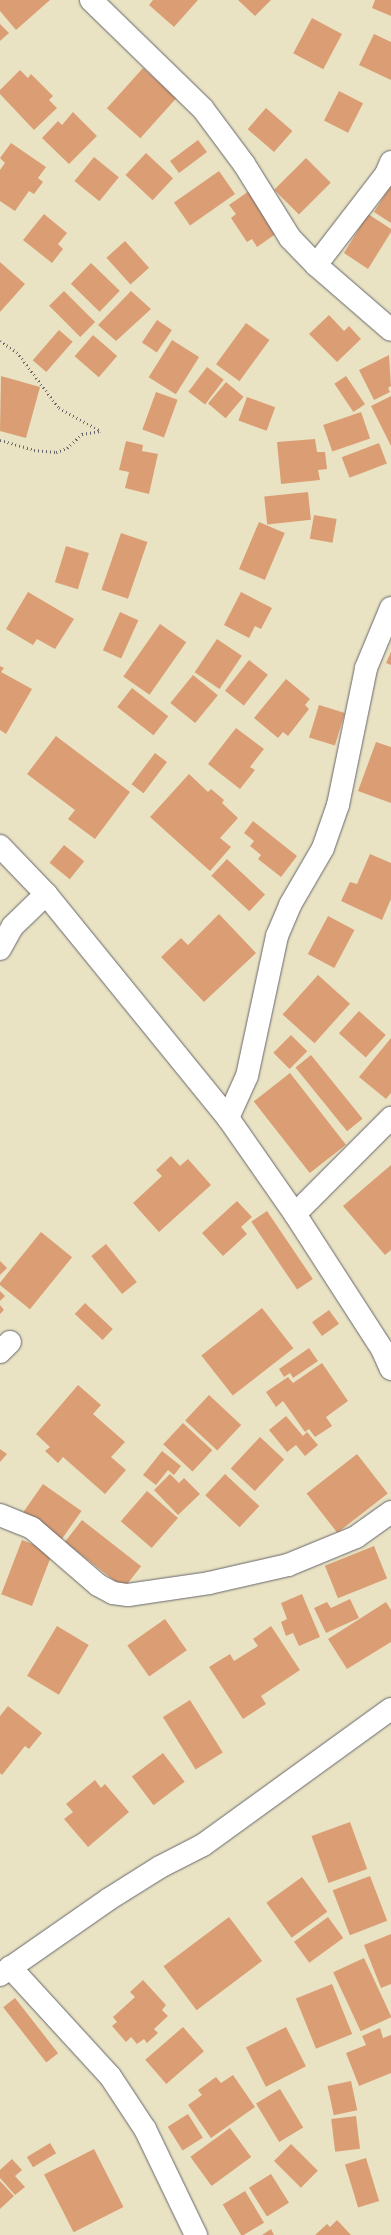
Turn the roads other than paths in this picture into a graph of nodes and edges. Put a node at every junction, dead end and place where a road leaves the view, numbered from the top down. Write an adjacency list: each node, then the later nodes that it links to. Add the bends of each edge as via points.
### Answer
1 (91, 0): 3 (street, via 203,109 244,164 290,238)
2 (391, 162): 3 (street, via 386,174)
3 (316, 265): 4 (street)
4 (391, 330)
5 (391, 608): 9 (street, via 366,668 338,805 323,848 290,905 277,936 246,1076)
6 (0, 846): 7 (street)
7 (46, 894): 8 (street, via 13,926); 9 (street)
8 (0, 949)
9 (228, 1118): 11 (street)
10 (391, 1118): 11 (street)
11 (295, 1214): 12 (street, via 382,1349)
12 (391, 1369)
13 (391, 1512): 14 (street, via 356,1537 288,1566 209,1583 128,1595 113,1593 98,1585 32,1528)
14 (0, 1515)
15 (391, 1709): 16 (street, via 203,1845 160,1867 108,1899)
16 (5, 1971): 17 (street, via 110,2076 145,2128)
17 (196, 2235)

